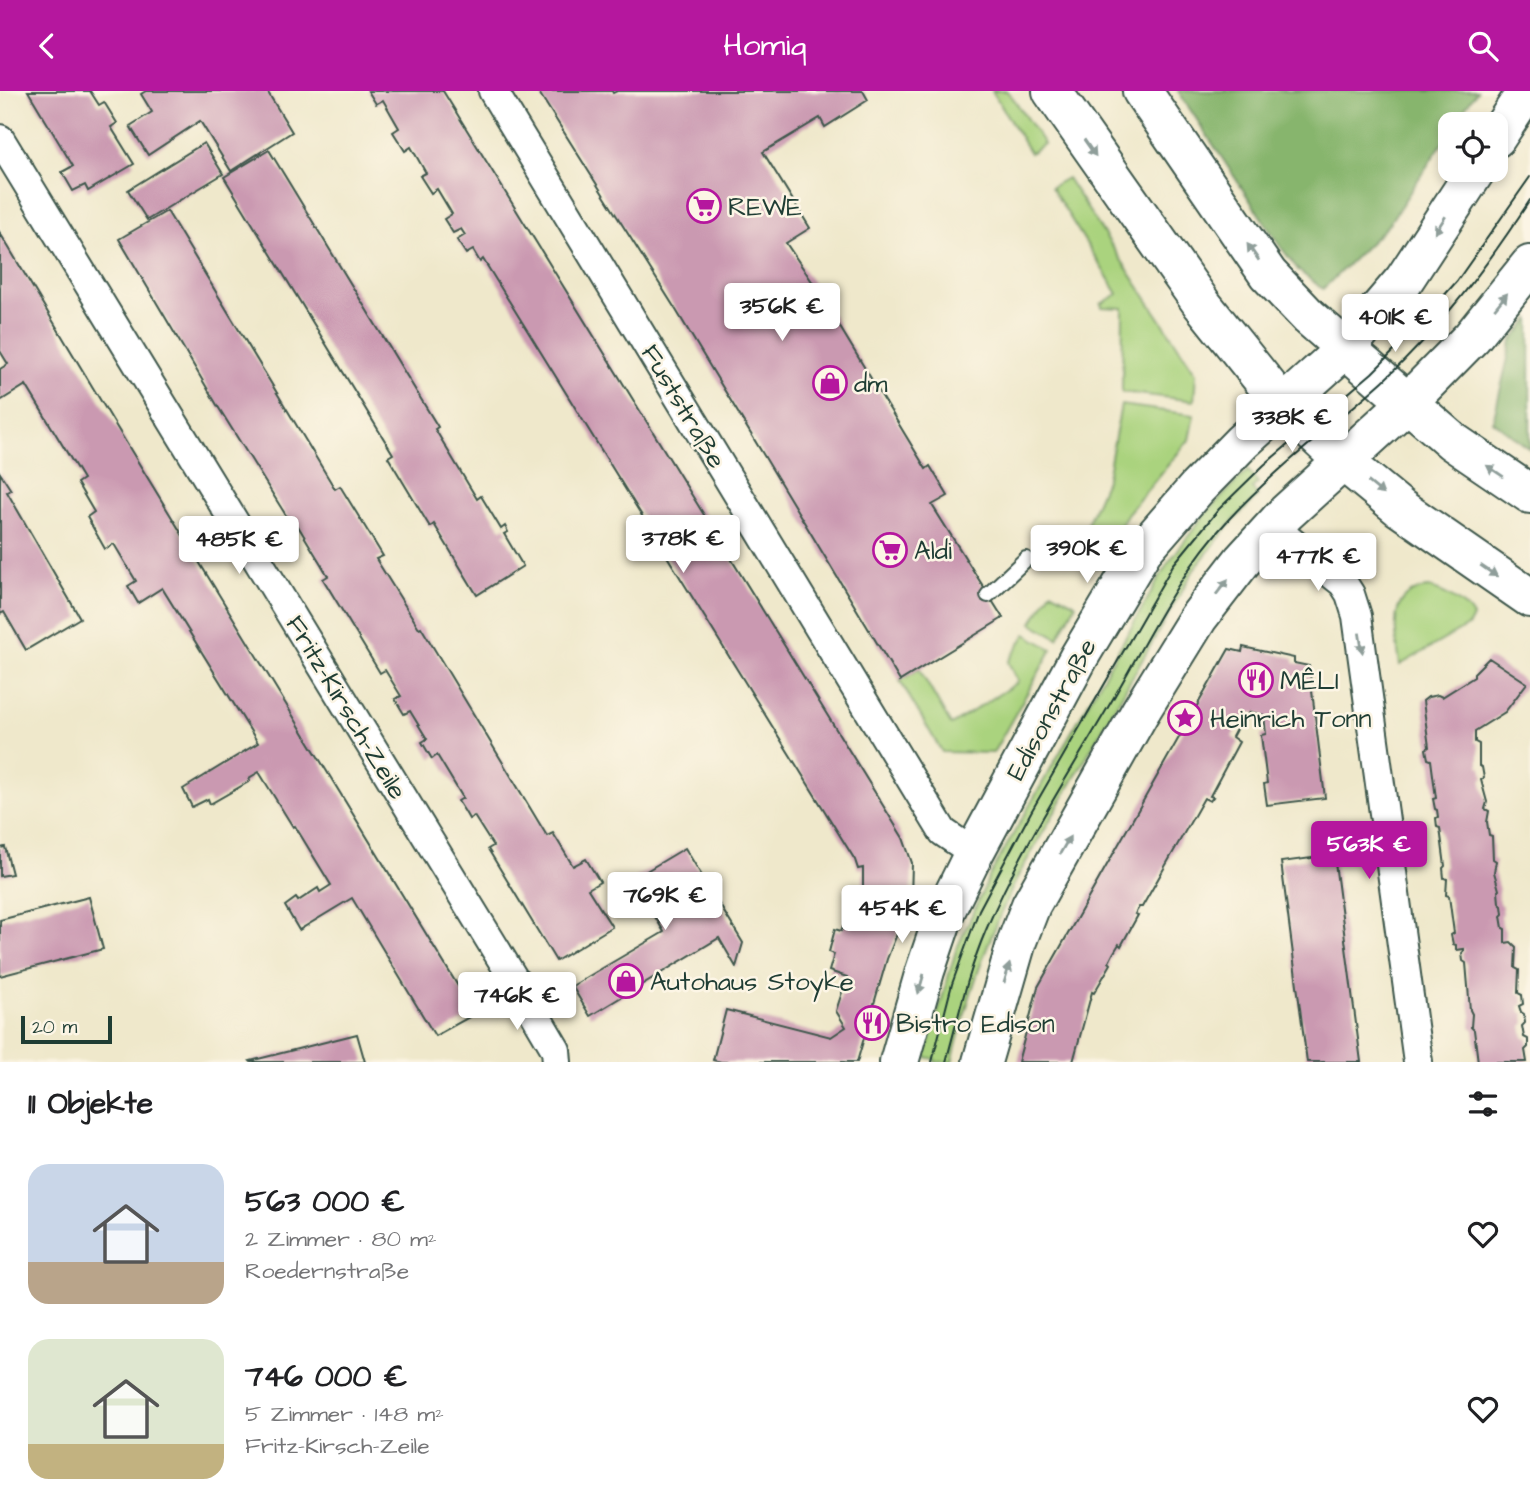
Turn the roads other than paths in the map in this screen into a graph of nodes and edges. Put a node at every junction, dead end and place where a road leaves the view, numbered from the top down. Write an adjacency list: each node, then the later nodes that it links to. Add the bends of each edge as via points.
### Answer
1 (493, 91): 18 (street, Fuststraße, via 943,832)
2 (1052, 91): 11 (main road, one-way to 11, via 1193,293)
3 (1142, 91): 9 (main road, one-way to 3, via 1268,274)
4 (1527, 91): 5 (main road)
5 (1508, 120)
6 (0, 139): 19 (street, Fritz-Kirsch-Zeile, via 526,999 556,1050)
7 (1468, 182): 9 (main road, Edisonstraße, one-way to 9, via 1405,280)
8 (1530, 265): 10 (main road, one-way to 8, via 1472,337)
9 (1345, 349): 10 (main road); 11 (main road, Edisonstraße)
10 (1407, 403): 12 (main road); 13 (main road, one-way to 10)
11 (1282, 404): 12 (main road); 18 (main road, Edisonstraße, via 1197,488 1143,550 1079,657)
12 (1343, 461): 14 (main road); 17 (main road, one-way to 17, via 1400,508)
13 (1530, 494)
14 (1274, 527): 21 (main road, one-way to 14, via 1031,905 1198,618); 22 (street, one-way to 22, via 1343,583 1357,616)
15 (1026, 559): 16 (lane)
16 (988, 595)
17 (1530, 598)
18 (974, 853): 20 (main road, Edisonstraße, one-way to 20, via 946,912)
19 (557, 1062)
20 (899, 1062)
21 (982, 1062)
22 (1418, 1062)

